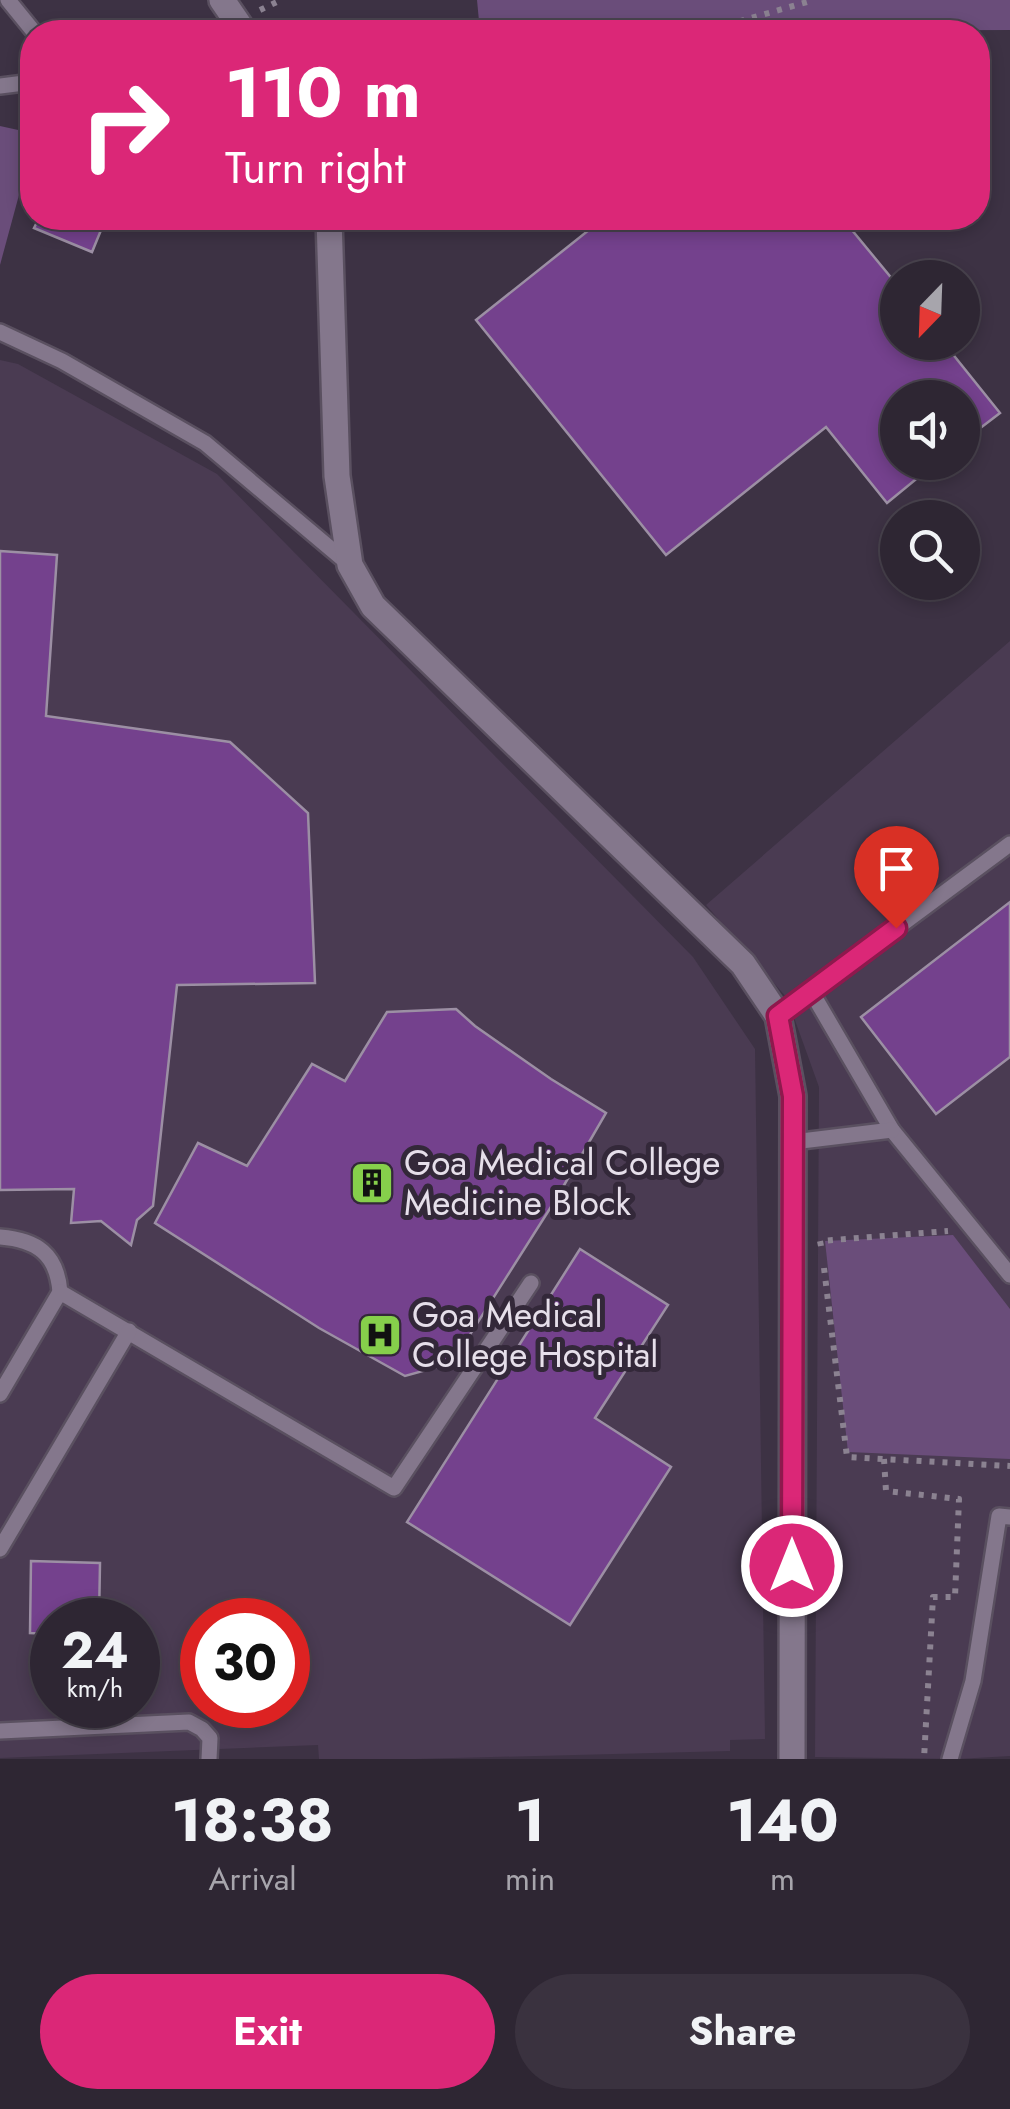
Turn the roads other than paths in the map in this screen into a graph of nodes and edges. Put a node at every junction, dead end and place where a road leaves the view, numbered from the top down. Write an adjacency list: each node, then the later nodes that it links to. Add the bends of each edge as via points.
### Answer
1 (8, 0): 2 (lane)
2 (24, 20)
3 (329, 230): 5 (street, via 336,476)
4 (0, 332): 5 (lane, via 205,443)
5 (350, 565): 8 (street, via 374,606 742,964)
6 (1010, 844): 7 (lane)
7 (812, 991): 8 (lane); 9 (lane)
8 (778, 1016): 10 (street, via 793,1096)
9 (892, 1130): 10 (lane); 12 (lane)
10 (793, 1142): 21 (street)
11 (0, 1237): 14 (lane, via 41,1248 58,1270)
12 (1010, 1275)
13 (531, 1283): 15 (lane, via 394,1488)
14 (60, 1292): 15 (lane); 16 (lane)
15 (130, 1331): 18 (lane)
16 (0, 1394)
17 (1010, 1517): 22 (lane, via 999,1516 973,1682)
18 (0, 1549)
19 (0, 1731): 20 (lane, via 189,1722 210,1738)
20 (209, 1759)
21 (792, 1759)
22 (950, 1759)

